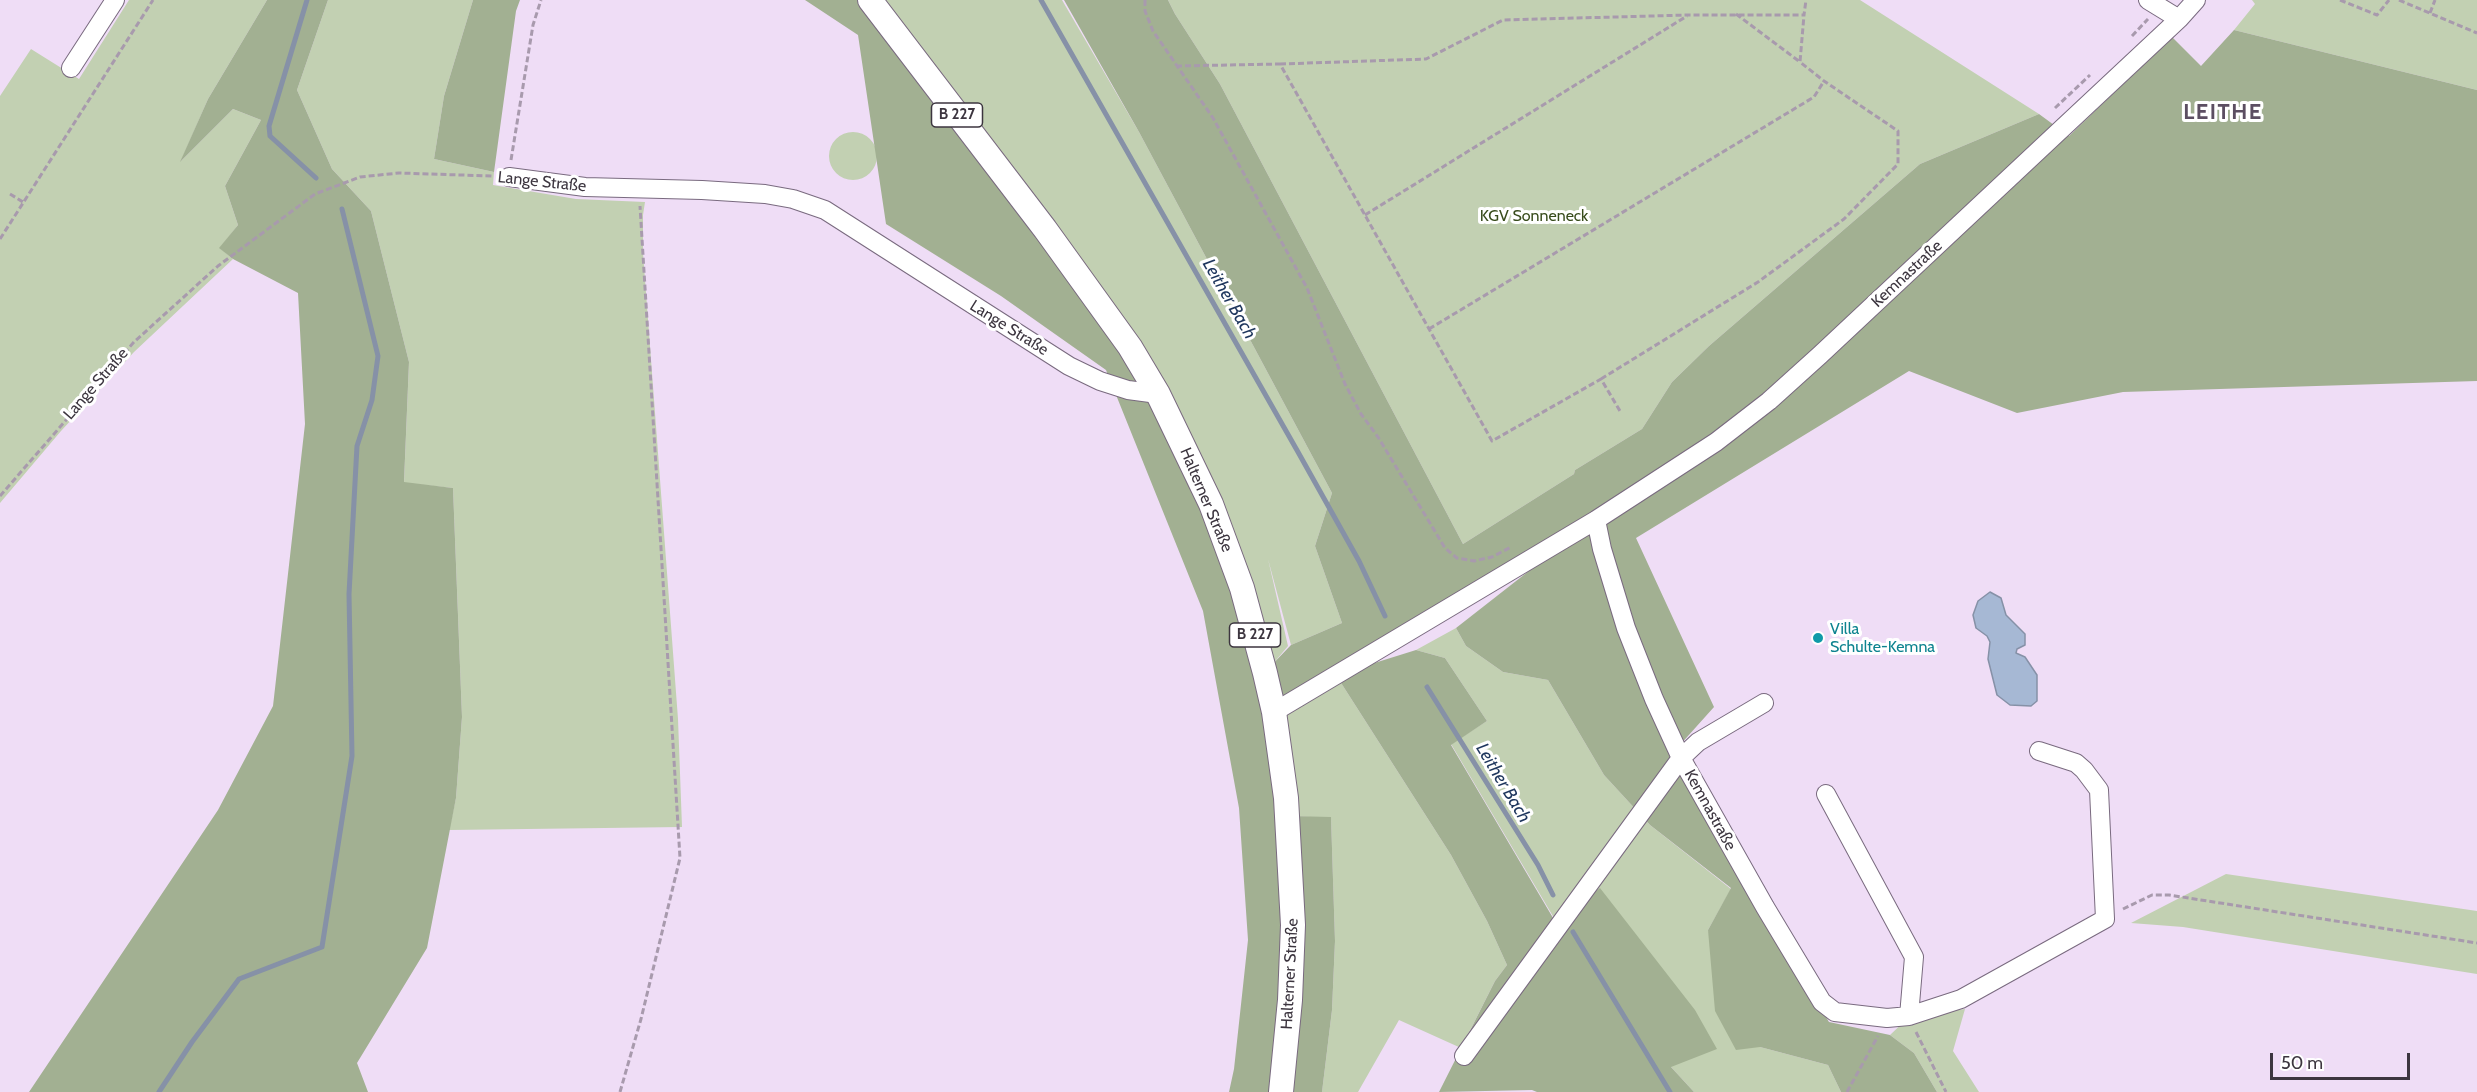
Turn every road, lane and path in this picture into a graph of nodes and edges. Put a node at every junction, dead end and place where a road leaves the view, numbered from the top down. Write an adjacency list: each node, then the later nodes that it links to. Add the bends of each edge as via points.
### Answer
1 (115, 0): 23 (street)
2 (153, 0): 30 (path)
3 (541, 0): 27 (path, via 533,25)
4 (870, 0): 35 (main road, Halterner Straße / B 227, via 1058,247 1130,347)
5 (1145, 0): 22 (path, via 1145,11)
6 (1806, 0): 16 (path)
7 (2196, 0): 17 (street, Kemnastraße)
8 (2340, 0): 9 (path, via 2378,15)
9 (2389, 0)
10 (2399, 0): 13 (path)
11 (2435, 0): 13 (path)
12 (2154, 4): 17 (street); 19 (path)
13 (2430, 13): 18 (path)
14 (1736, 14): 15 (path); 16 (path); 20 (path)
15 (1689, 15): 21 (path, via 1503,20 1426,59); 31 (path)
16 (1804, 15): 20 (path)
17 (2179, 19): 38 (street, Kemnastraße, via 1769,401 1716,442)
18 (2477, 33)
19 (2130, 38)
20 (1800, 62): 25 (path)
21 (1280, 64): 22 (path); 31 (path)
22 (1176, 66): 39 (path, via 1213,118 1307,288 1361,414 1445,548 1457,558 1474,561)
23 (70, 68)
24 (2092, 74): 26 (path)
25 (1824, 81): 33 (path, via 1814,97); 34 (path, via 1898,130 1898,164 1844,219 1758,282)
26 (2049, 113)
27 (509, 177): 28 (street, Lange Straße, via 585,187); 37 (path, Lange Straße, via 399,173 360,177 315,194 218,266 134,342)
28 (641, 189): 35 (street, Lange Straße, via 765,194 825,210 1069,366 1128,390); 50 (path, via 642,264 680,858)
29 (10, 194): 30 (path)
30 (23, 202): 32 (path)
31 (1365, 215): 33 (path)
32 (0, 239)
33 (1429, 329): 34 (path, via 1492,441)
34 (1601, 379): 36 (path)
35 (1158, 394): 41 (main road, Halterner Straße / B 227, via 1211,504 1234,567)
36 (1620, 411)
37 (0, 496)
38 (1596, 520): 41 (street, Kemnastraße); 43 (street, Kemnastraße, via 1626,628)
39 (1519, 543)
40 (1764, 703): 43 (street, via 1698,742)
41 (1274, 712): 51 (main road, Halterner Straße / B 227, via 1286,798 1293,925)
42 (2039, 751): 45 (street, via 2076,763 2099,790)
43 (1681, 758): 48 (street, Kemnastraße, via 1822,1002 1835,1012); 49 (street)
44 (1826, 794): 47 (street, via 1914,957)
45 (2105, 919): 46 (path, via 2146,897 2169,896); 47 (street, Kemnastraße, via 1961,999)
46 (2477, 943)
47 (1909, 1016): 48 (street, Kemnastraße); 53 (path)
48 (1887, 1018): 52 (path)
49 (1464, 1056)
50 (620, 1092)
51 (1281, 1092)
52 (1847, 1092)
53 (1946, 1092)

